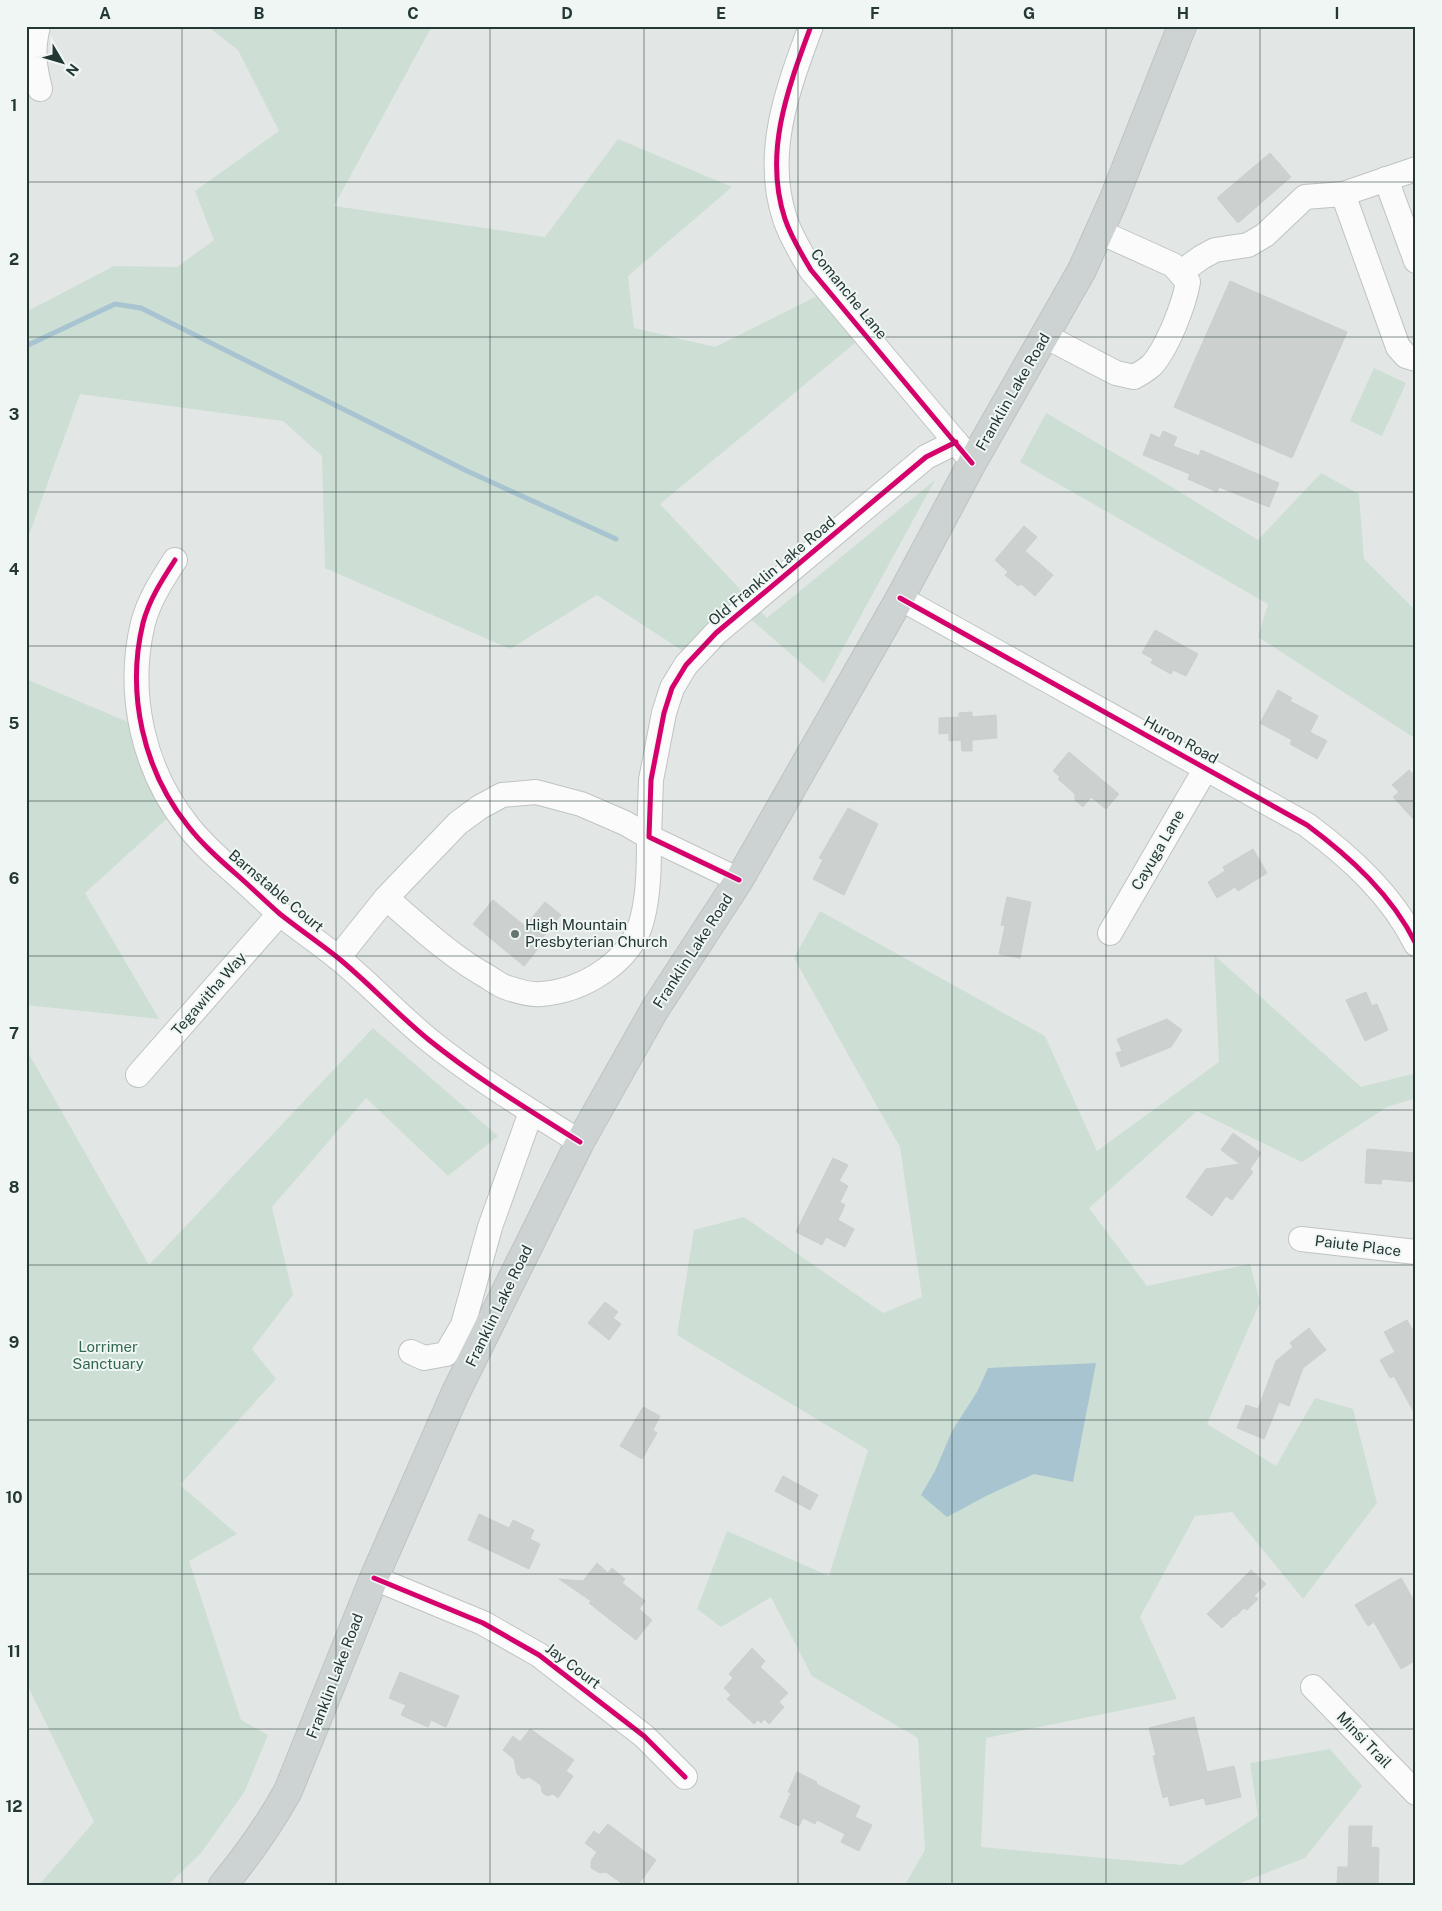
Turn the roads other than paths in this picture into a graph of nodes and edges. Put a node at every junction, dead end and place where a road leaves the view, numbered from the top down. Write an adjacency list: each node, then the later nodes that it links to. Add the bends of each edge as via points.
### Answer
1 (38, 26): 4 (street, via 34,62)
2 (811, 26): 13 (street, Comanche Lane, via 778,134 778,192 785,219 811,270)
3 (1182, 26): 8 (main road, Franklin Lake Road)
4 (40, 89)
5 (1416, 169): 6 (street)
6 (1386, 179): 7 (street); 9 (street)
7 (1343, 194): 10 (street, via 1305,198 1265,235 1248,246 1215,250); 12 (street, via 1398,348 1406,356)
8 (1100, 232): 10 (street, via 1173,265); 11 (main road, Franklin Lake Road)
9 (1416, 262)
10 (1181, 272): 11 (street, via 1188,282 1185,298 1163,350 1151,366 1134,377 1116,373)
11 (1046, 336): 13 (main road, Franklin Lake Road)
12 (1416, 359)
13 (964, 453): 15 (main road, Franklin Lake Road); 17 (street, Old Franklin Lake Road, via 926,457 716,633 686,665 672,688 664,713 651,780)
14 (175, 560): 20 (street, Barnstable Court, via 156,588 143,622 137,654 139,716 146,747 171,803 188,826)
15 (900, 598): 16 (street, Huron Road); 18 (main road, Franklin Lake Road)
16 (1206, 768): 21 (street, Cayuga Lane); 22 (street, Huron Road, via 1300,821 1338,849 1393,907)
17 (649, 837): 18 (street); 19 (street, via 581,804 536,792 502,795 458,823); 19 (street, Old Franklin Lake Road, via 646,900 642,921 631,943 615,963 594,978 563,990 540,994 506,988 463,964)
18 (739, 880): 26 (main road, Franklin Lake Road, via 655,1009)
19 (386, 898): 23 (street)
20 (280, 914): 23 (street, Barnstable Court); 24 (street, Tegawitha Way)
21 (1110, 933)
22 (1416, 944)
23 (338, 958): 25 (street, Barnstable Court, via 428,1040)
24 (138, 1075)
25 (531, 1112): 26 (street, Barnstable Court); 29 (street, via 490,1227 463,1325 446,1354 424,1358)
26 (580, 1142): 30 (main road, Franklin Lake Road, via 455,1394)
27 (1301, 1239): 28 (street, Paiute Place)
28 (1416, 1252)
29 (411, 1352)
30 (374, 1578): 32 (street, Jay Court, via 483,1623 539,1655 644,1736); 34 (main road, Franklin Lake Road, via 288,1791 272,1821)
31 (1313, 1687): 33 (street, Minsi Trail)
32 (685, 1777)
33 (1416, 1793)
34 (223, 1885)

